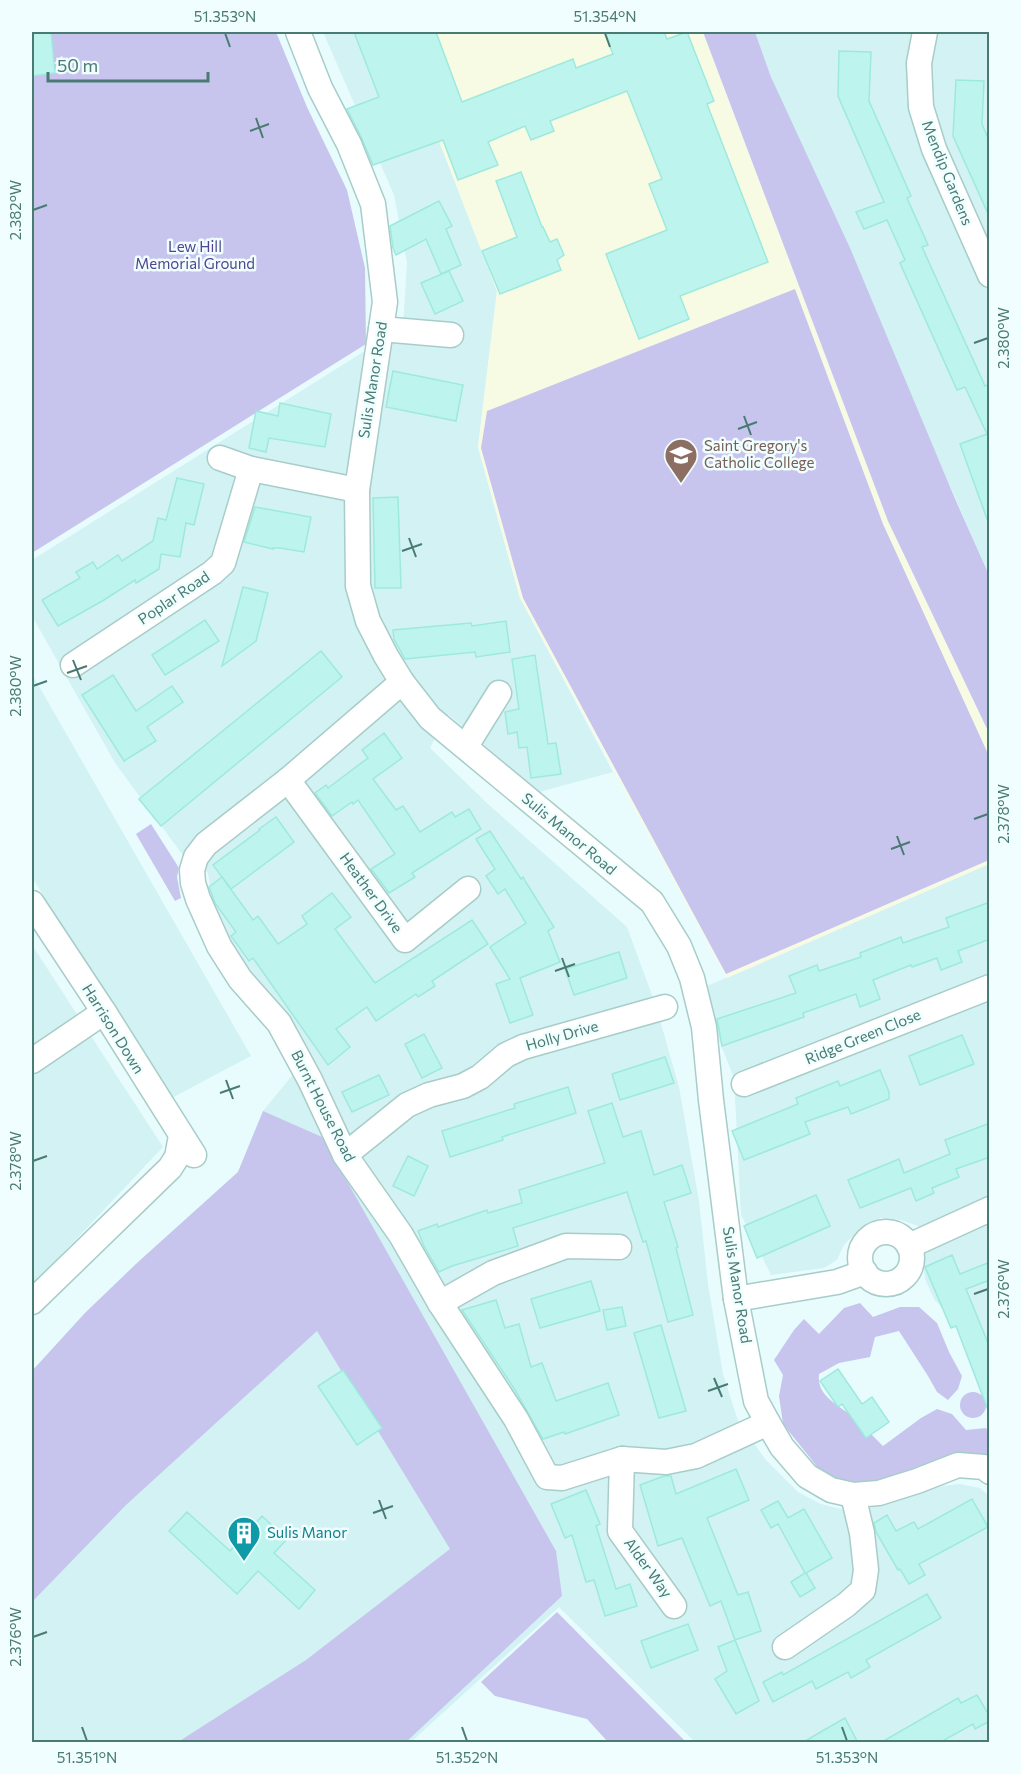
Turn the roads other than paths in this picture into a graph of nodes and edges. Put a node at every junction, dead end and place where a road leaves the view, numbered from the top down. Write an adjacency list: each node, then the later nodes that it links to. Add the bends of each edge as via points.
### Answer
1 (298, 32): 4 (street, Sulis Manor Road, via 373,204 385,302)
2 (926, 32): 3 (street, Mendip Gardens, via 920,63 921,107 934,149)
3 (990, 275)
4 (381, 329): 5 (street); 8 (street, Sulis Manor Road)
5 (452, 335)
6 (220, 458): 7 (street)
7 (251, 470): 8 (street); 9 (street, Poplar Road, via 223,563)
8 (357, 490): 10 (street, Sulis Manor Road, via 358,586 368,621)
9 (73, 665)
10 (402, 682): 12 (street, Sulis Manor Road, via 430,718); 13 (street, Burnt House Road)
11 (498, 693): 12 (street)
12 (466, 746): 26 (street, Sulis Manor Road, via 652,902 679,945 704,1027)
13 (288, 780): 14 (street, Heather Drive, via 405,940); 21 (street, Burnt House Road, via 206,844 196,857 193,883 219,946 293,1046)
14 (468, 889)
15 (32, 903): 18 (street, Harrison Down)
16 (987, 996): 20 (street, Ridge Green Close)
17 (665, 1006): 21 (street, Holly Drive, via 523,1047 463,1086 407,1106)
18 (104, 1012): 19 (street); 27 (street, Harrison Down, via 188,1146)
19 (32, 1061)
20 (744, 1084)
21 (345, 1155): 28 (street, Burnt House Road, via 401,1235)
22 (990, 1209): 23 (street)
23 (909, 1246): 25 (street, via 909,1269 898,1280 884,1283); 25 (street, via 897,1234 873,1235 860,1256)
24 (619, 1247): 28 (street, via 566,1246 493,1273)
25 (865, 1272): 26 (street, via 837,1282)
26 (736, 1299): 29 (street, Sulis Manor Road, via 756,1401)
27 (32, 1302)
28 (441, 1303): 30 (street, Burnt House Road, via 516,1419 547,1477 562,1478)
29 (768, 1424): 30 (street, Burnt House Road, via 696,1456 666,1462); 32 (street, Sulis Manor Road, via 807,1476 831,1491)
30 (622, 1460): 33 (street, Alder Way, via 620,1531)
31 (990, 1472): 32 (street, Sulis Manor Road, via 984,1467 958,1466 888,1490)
32 (853, 1495): 34 (street, via 866,1570 863,1590)
33 (674, 1606)
34 (785, 1647)

